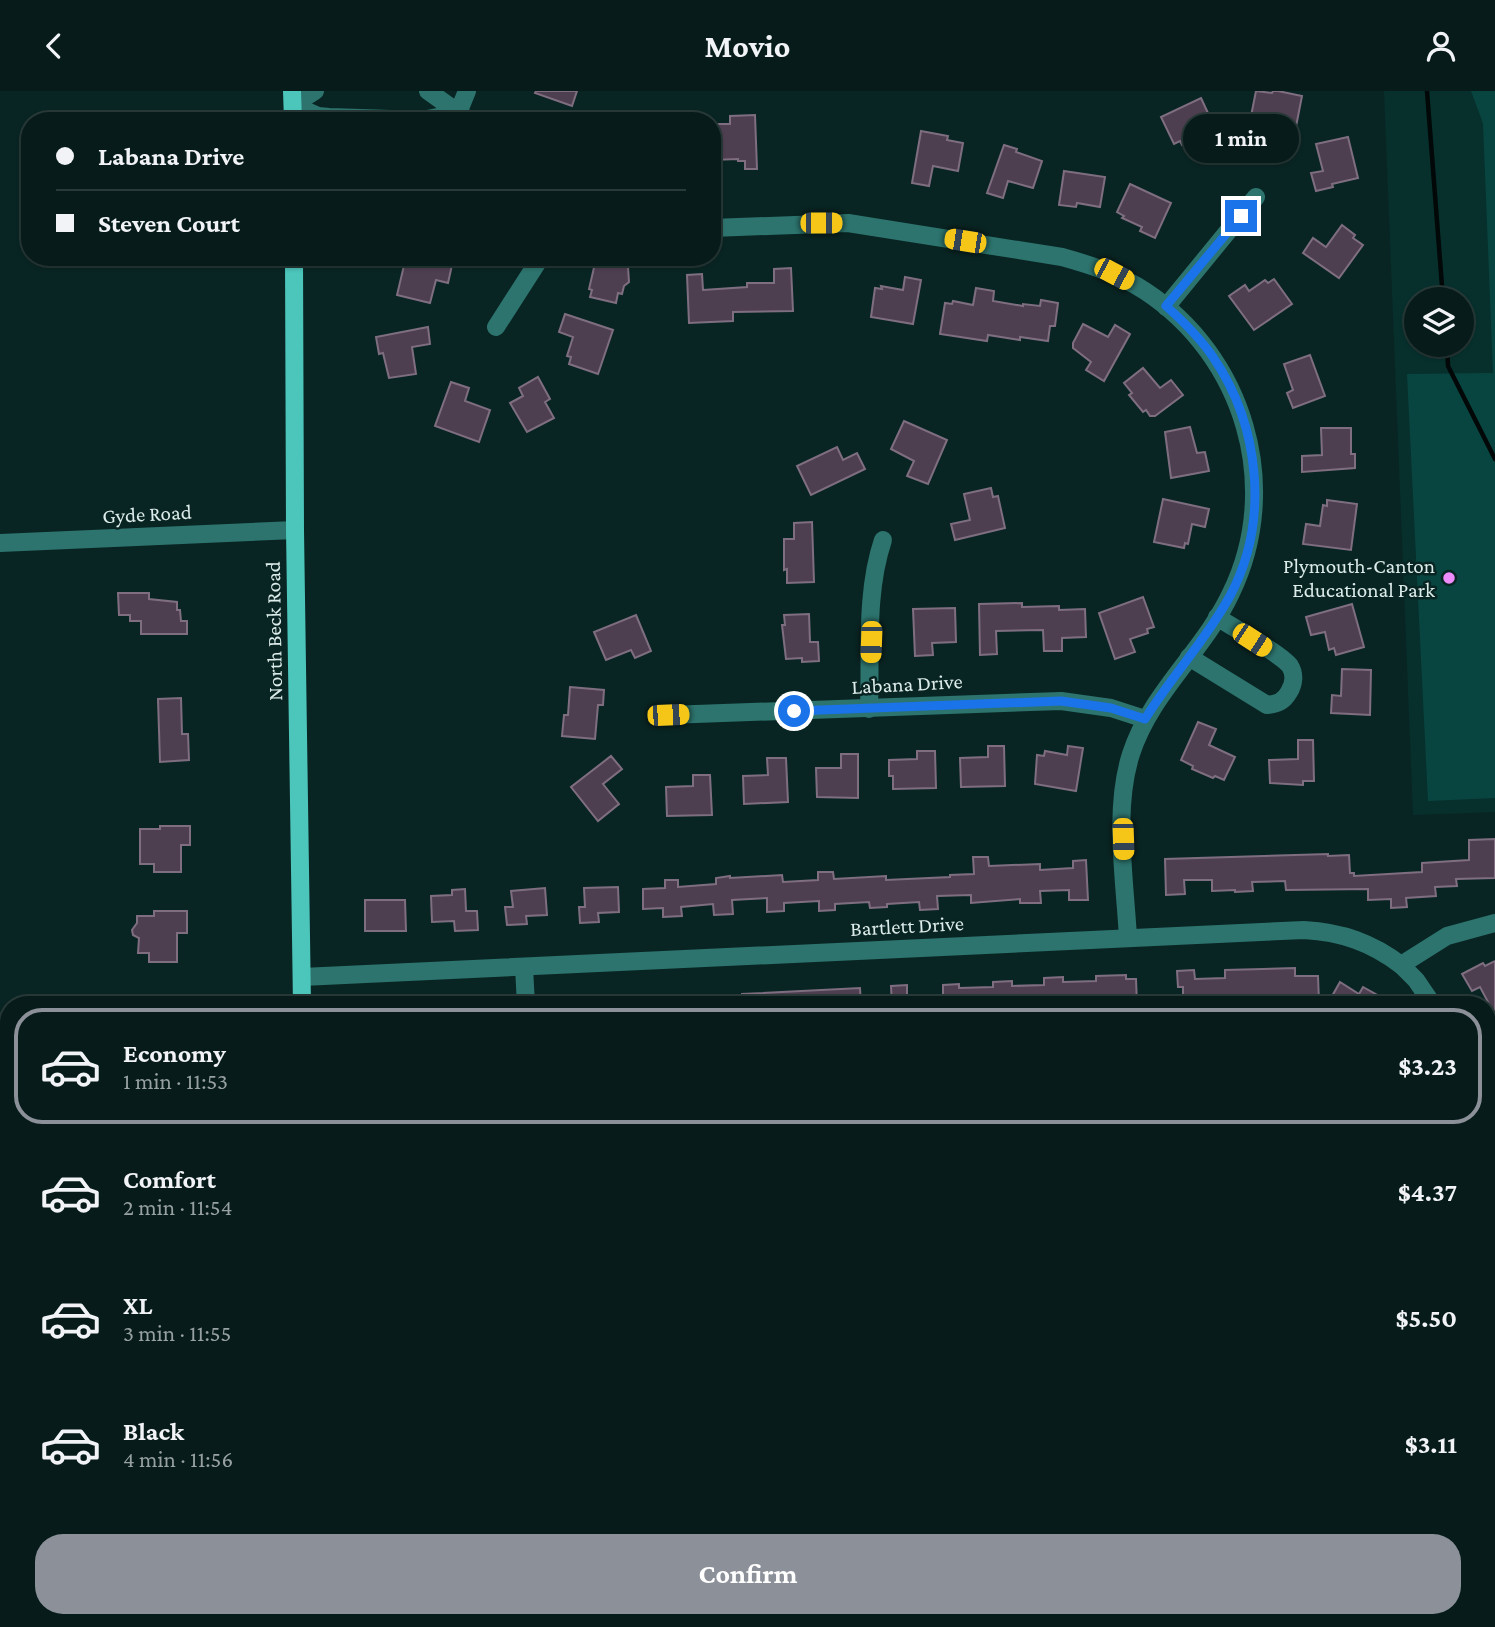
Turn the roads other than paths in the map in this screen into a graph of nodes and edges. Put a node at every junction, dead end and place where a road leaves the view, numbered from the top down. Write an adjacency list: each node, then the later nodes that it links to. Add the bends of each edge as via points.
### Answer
1 (315, 91): 4 (street)
2 (428, 91): 5 (street)
3 (467, 91): 6 (street)
4 (293, 106)
5 (457, 112)
6 (465, 112)
7 (1256, 197): 11 (street)
8 (721, 228): 11 (street, via 848,223 1062,257 1114,274)
9 (294, 266): 13 (main road, North Beck Road)
10 (535, 266): 12 (street)
11 (1166, 306): 16 (street, via 1223,372 1252,452 1255,492 1250,537 1236,583)
12 (496, 327)
13 (295, 530): 15 (street, Gyde Road); 25 (main road, North Beck Road)
14 (883, 540): 18 (street, via 872,597)
15 (0, 543)
16 (1217, 617): 17 (street); 17 (street, via 1288,663 1294,678 1288,695 1268,705)
17 (1189, 657): 20 (street)
18 (869, 709): 19 (street, Labana Drive); 20 (street, Labana Drive, via 1061,701 1111,708)
19 (668, 715)
20 (1145, 719): 22 (street, via 1130,757 1123,796)
21 (1495, 923): 23 (street, via 1447,936)
22 (1128, 938): 23 (street, Bartlett Drive, via 1320,931 1361,941); 24 (street, Bartlett Drive)
23 (1401, 965): 28 (street, Bartlett Drive)
24 (524, 967): 25 (street, Bartlett Drive); 27 (street)
25 (302, 977): 26 (main road, North Beck Road)
26 (303, 996)
27 (526, 996)
28 (1427, 996)

